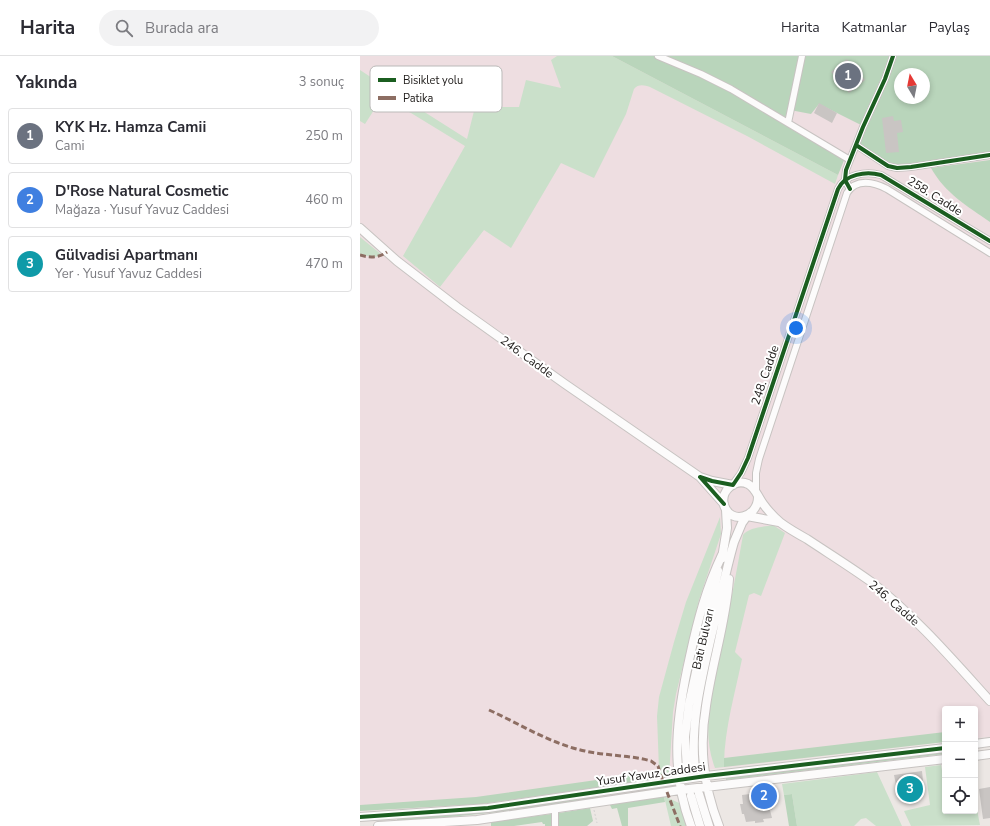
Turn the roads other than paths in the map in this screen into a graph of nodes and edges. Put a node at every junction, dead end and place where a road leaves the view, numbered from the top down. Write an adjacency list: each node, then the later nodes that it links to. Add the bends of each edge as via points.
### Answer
1 (658, 56): 4 (street)
2 (802, 56): 5 (street)
3 (893, 56): 6 (street)
4 (670, 59): 5 (street, via 731,89)
5 (788, 123): 8 (street)
6 (856, 145): 7 (street, via 888,166 897,168); 8 (street)
7 (990, 155)
8 (850, 160): 9 (street)
9 (846, 180): 10 (street); 12 (street, 258. Cadde, via 869,173 881,175); 15 (street, 248. Cadde, via 838,189 748,458)
10 (850, 189): 13 (street, 258. Cadde, via 867,183 882,186); 16 (street, 248. Cadde, via 759,459 756,474)
11 (360, 228): 14 (street, 246. Cadde, via 402,265 457,307)
12 (990, 241)
13 (990, 253)
14 (700, 477): 15 (street, 246. Cadde); 17 (street, 246. Cadde)
15 (732, 485): 16 (street, via 749,484); 17 (street, via 725,492)
16 (757, 495): 18 (street, via 756,508); 19 (street, 246. Cadde)
17 (725, 507): 18 (street, via 730,514); 20 (street, Batı Bulvarı)
18 (748, 516): 19 (street, 246. Cadde); 20 (street, Batı Bulvarı)
19 (781, 523): 21 (street, 246. Cadde, via 855,570 893,600 920,625)
20 (726, 555): 28 (street, Batı Bulvarı, via 696,704); 29 (street, via 727,598 705,707 703,744); 30 (street, via 710,582 700,611 683,687 677,735)
21 (990, 701)
22 (990, 742): 23 (street)
23 (978, 744)
24 (942, 748): 29 (street, Yusuf Yavuz Caddesi)
25 (990, 754): 26 (street)
26 (978, 756)
27 (942, 759): 31 (street, Yusuf Yavuz Caddesi)
28 (691, 770)
29 (706, 776): 30 (street, Yusuf Yavuz Caddesi); 31 (street)
30 (679, 780): 32 (street); 33 (street, Yusuf Yavuz Caddesi)
31 (707, 786): 32 (street, Yusuf Yavuz Caddesi); 42 (street)
32 (680, 790): 34 (street, Yusuf Yavuz Caddesi); 39 (street)
33 (604, 791): 34 (street); 36 (street, Yusuf Yavuz Caddesi, via 488,808)
34 (606, 801): 35 (street, Yusuf Yavuz Caddesi)
35 (555, 809): 37 (street, Yusuf Yavuz Caddesi, via 477,820); 38 (street)
36 (360, 817)
37 (378, 826)
38 (555, 826)
39 (691, 826)
40 (700, 826): 41 (street, via 695,795)
41 (709, 826)
42 (719, 826)

